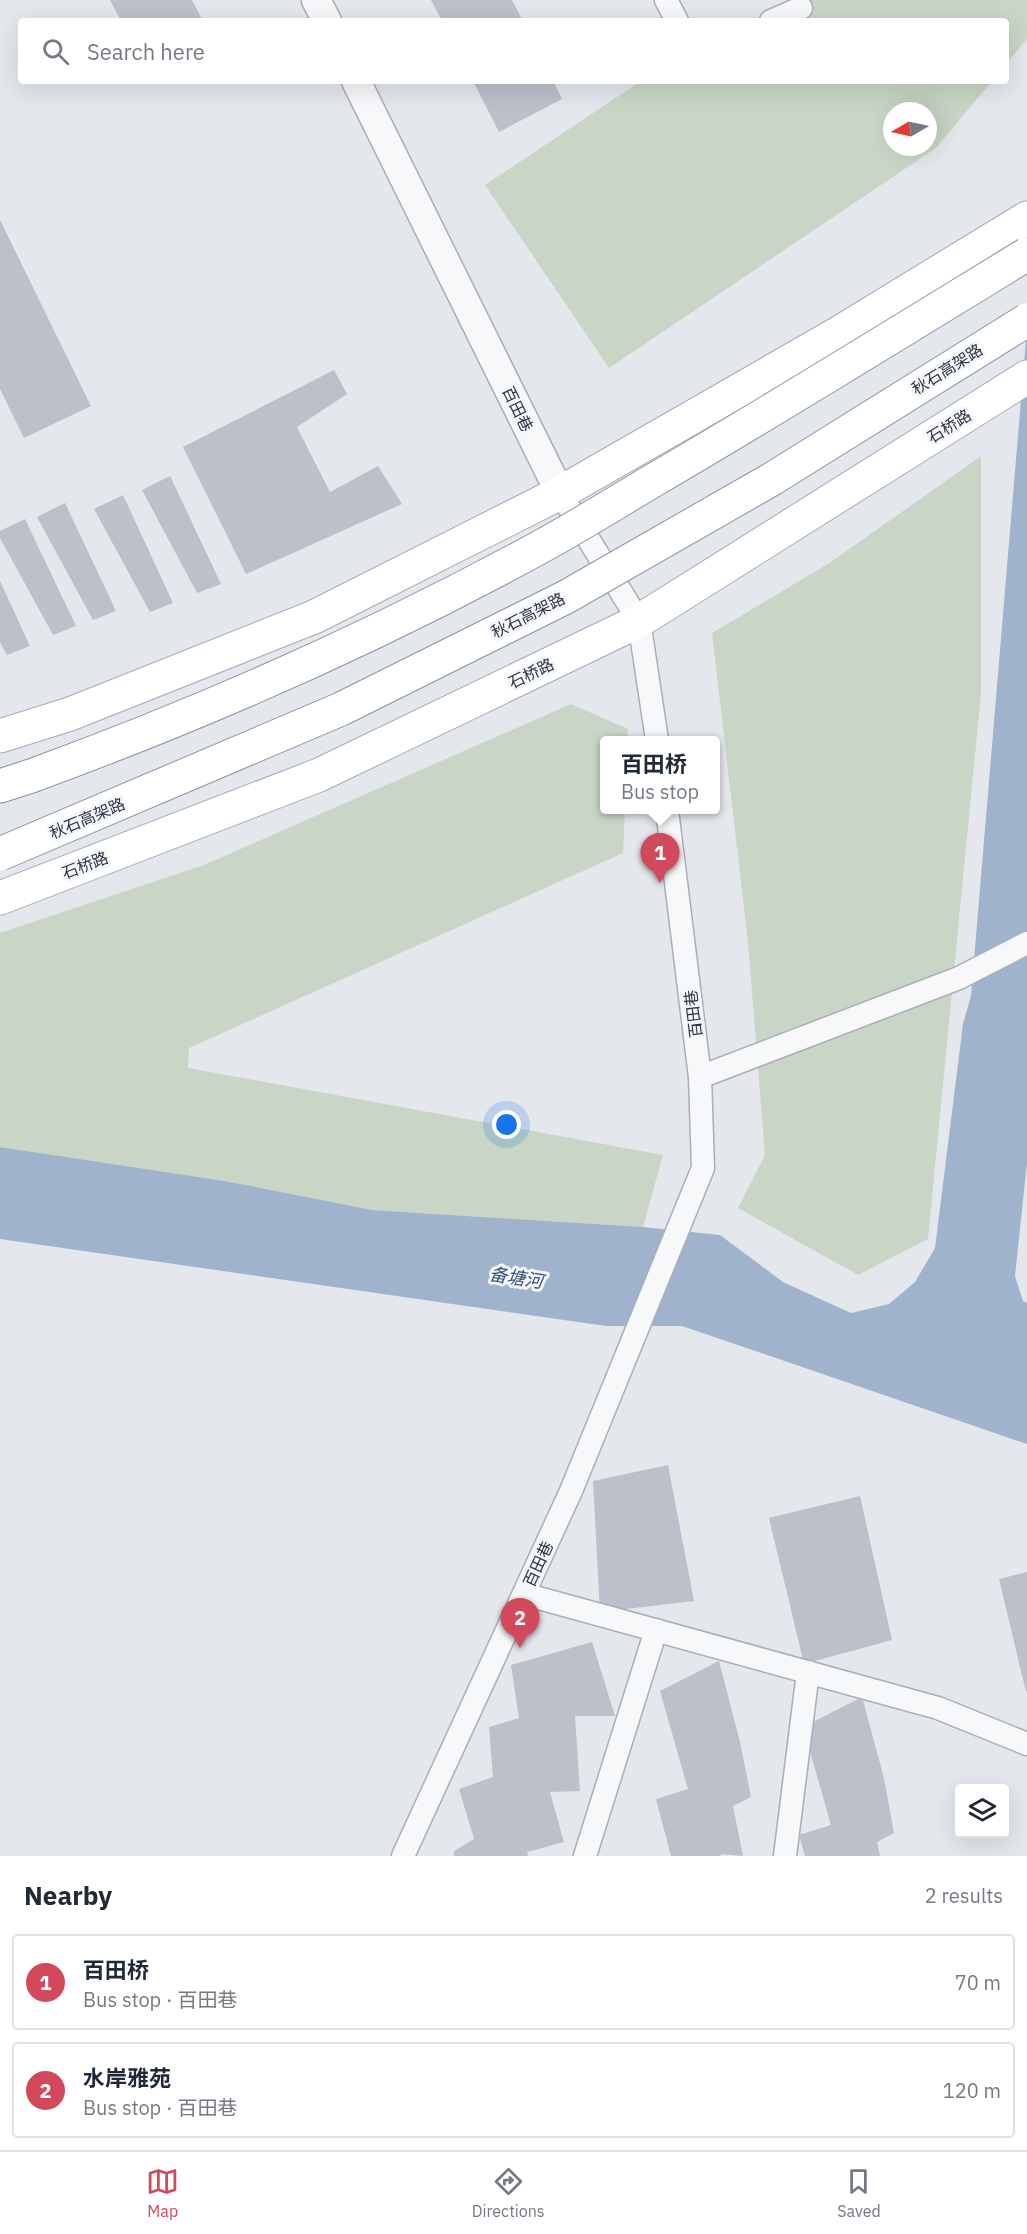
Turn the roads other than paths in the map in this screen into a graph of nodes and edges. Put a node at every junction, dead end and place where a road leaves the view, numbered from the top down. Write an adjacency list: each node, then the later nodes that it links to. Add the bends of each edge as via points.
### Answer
1 (316, 0): 4 (street)
2 (666, 0): 5 (street)
3 (801, 8): 6 (street)
4 (325, 18)
5 (675, 18)
6 (778, 18)
7 (357, 84): 14 (street, 百田巷)
8 (1027, 194): 11 (main road)
9 (1027, 218): 11 (main road)
10 (1027, 254): 18 (main road, bridge, via 541,546 258,686 93,753)
11 (924, 281): 14 (main road)
12 (1027, 320): 21 (main road, 秋石高架路, bridge, via 772,478 566,597 341,709)
13 (1020, 382): 15 (main road, 石桥路)
14 (560, 493): 15 (street, 百田巷); 16 (main road, via 314,617 70,714)
15 (639, 621): 17 (street, 百田巷); 22 (main road, 石桥路, via 319,775)
16 (0, 736)
17 (656, 736)
18 (15, 779): 19 (main road)
19 (0, 786)
20 (667, 814): 24 (street, 百田巷)
21 (0, 854)
22 (0, 898)
23 (1027, 944): 24 (street, via 959,978)
24 (700, 1077): 25 (street, 百田巷, via 704,1168 572,1491)
25 (524, 1594): 26 (street); 29 (street, 百田巷)
26 (656, 1630): 27 (street); 30 (street)
27 (808, 1672): 28 (street, via 938,1708); 31 (street)
28 (1027, 1744)
29 (403, 1856)
30 (585, 1856)
31 (785, 1856)

